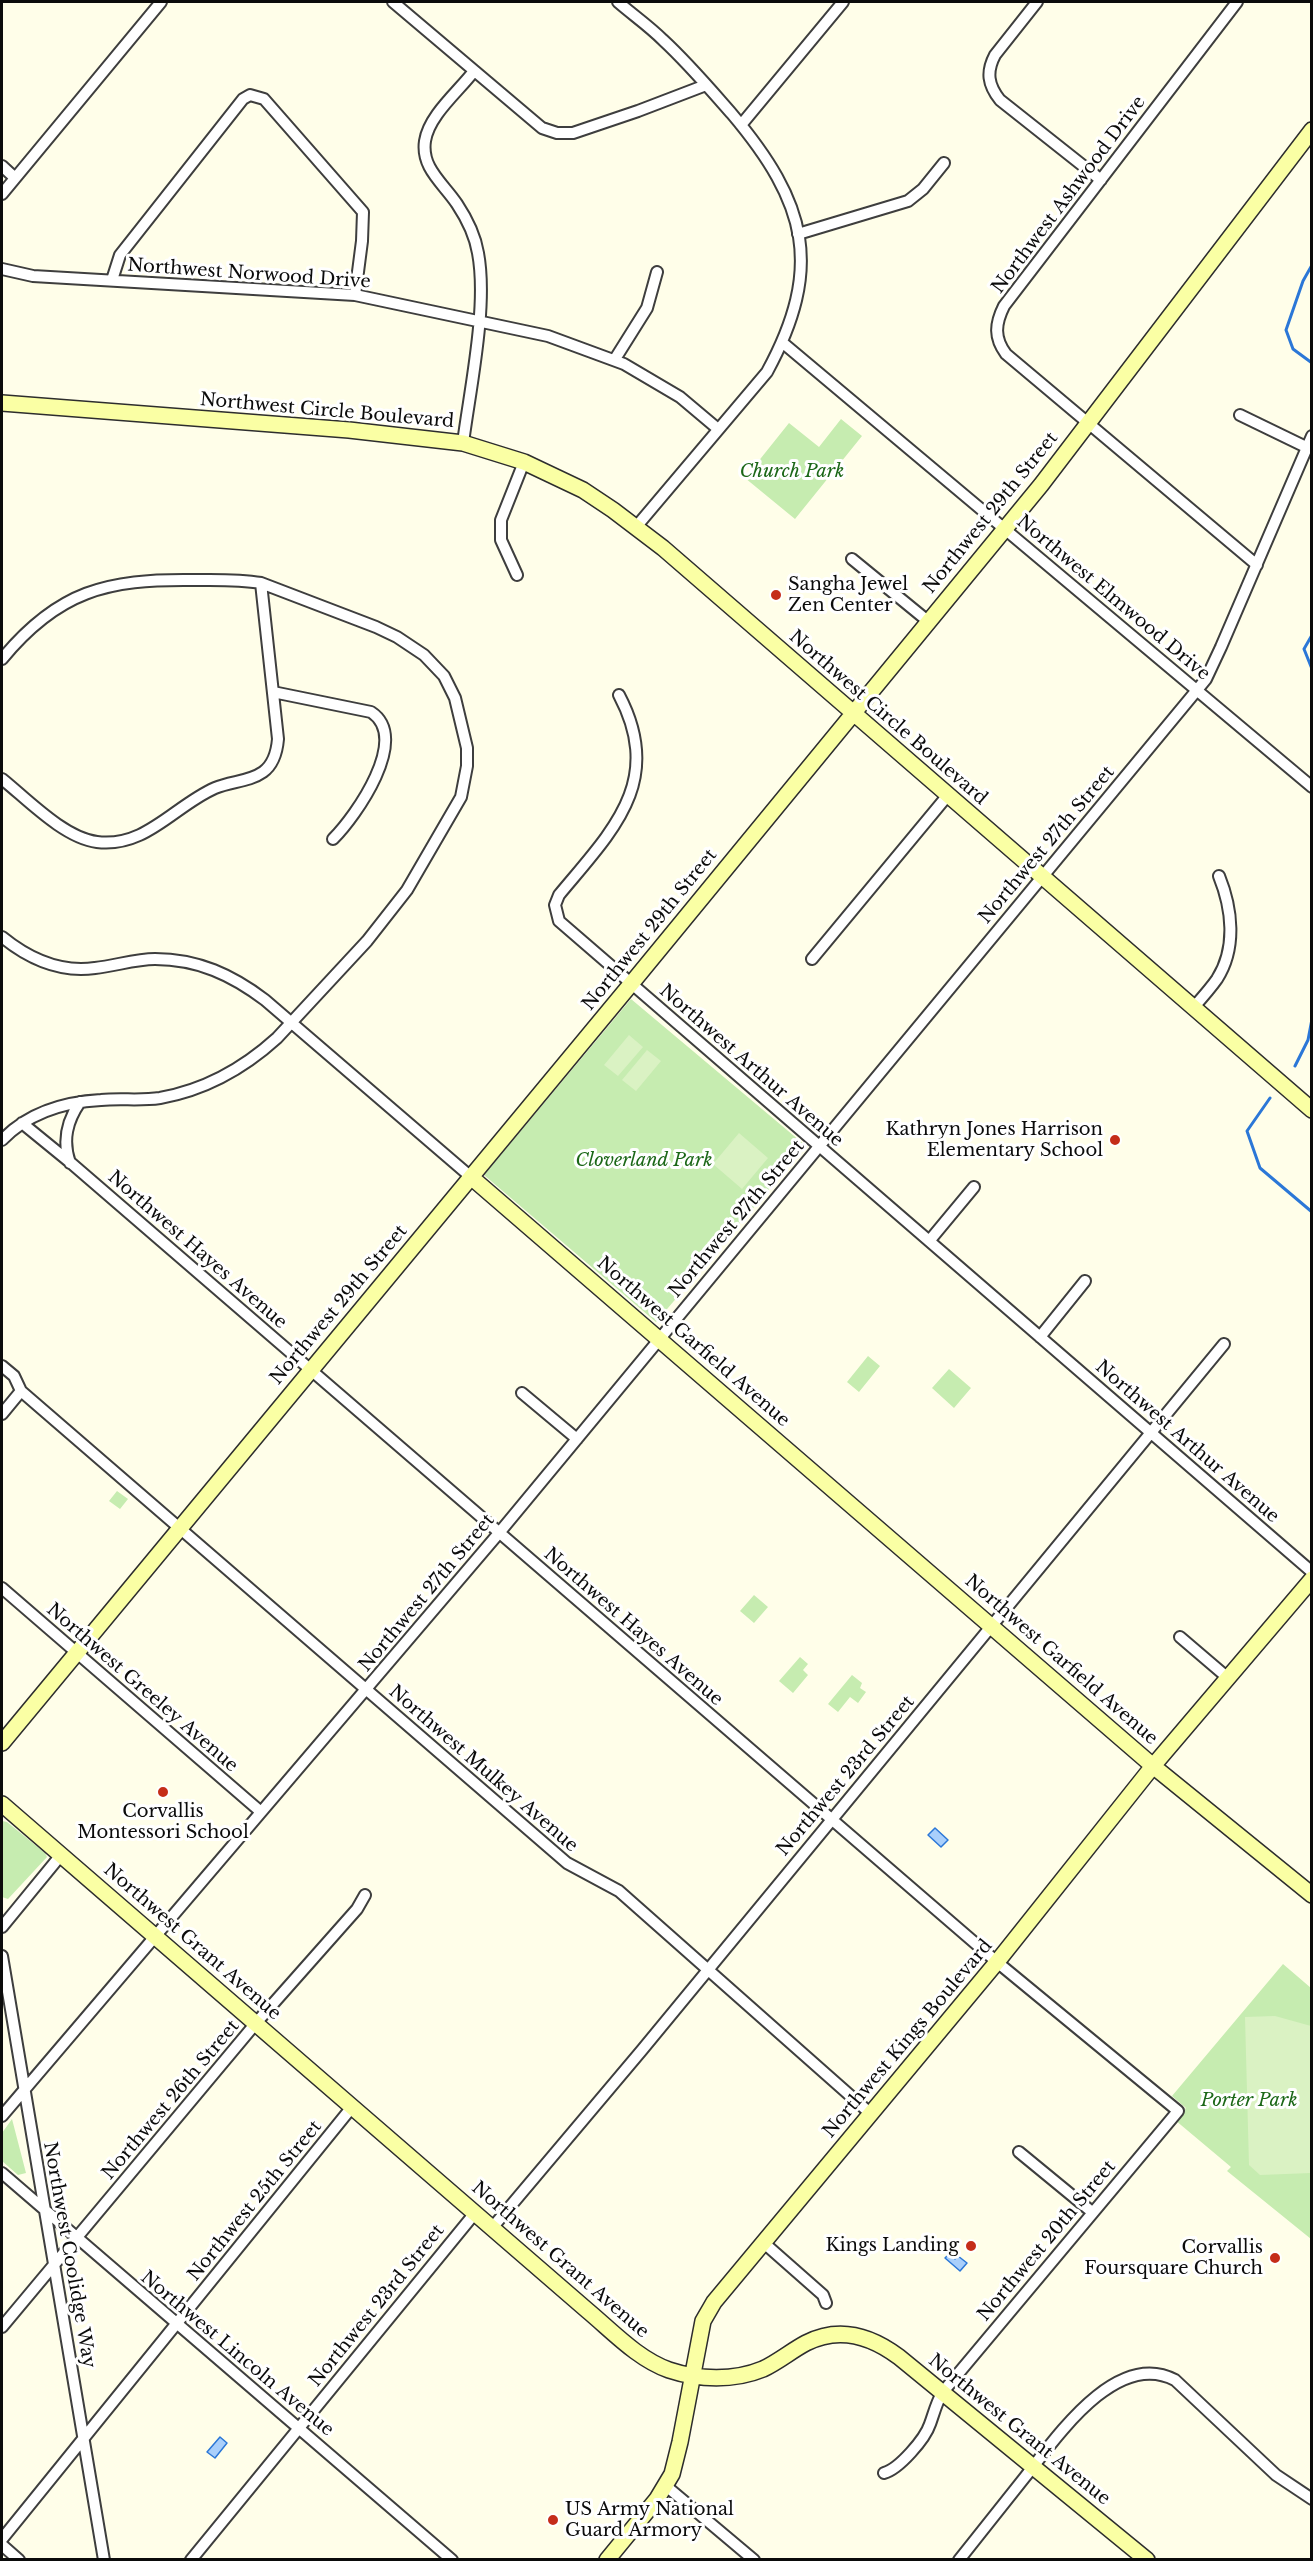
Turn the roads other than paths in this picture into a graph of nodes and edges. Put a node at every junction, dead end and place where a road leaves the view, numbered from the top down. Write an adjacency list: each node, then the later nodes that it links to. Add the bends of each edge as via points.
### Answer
1 (161, 2): 13 (street)
2 (393, 2): 7 (street)
3 (618, 2): 8 (street, via 664,40)
4 (843, 2): 9 (street)
5 (1037, 2): 14 (street, via 995,55 989,82 1000,100)
6 (1237, 2): 14 (street, Northwest Ashwood Drive)
7 (474, 71): 8 (street, via 542,128 557,133 605,123); 21 (street, via 434,120 425,140 425,152 434,176 456,202 472,231 481,274)
8 (706, 85): 9 (street)
9 (741, 125): 16 (street, via 774,168 786,192)
10 (1311, 130): 26 (street, Northwest 29th Street)
11 (944, 163): 16 (street, via 908,201)
12 (2, 166): 13 (street)
13 (15, 178): 15 (street)
14 (1101, 180): 26 (street, Northwest Ashwood Drive, via 1004,306 996,325 999,346 1006,354)
15 (2, 194)
16 (798, 234): 22 (street, via 800,285)
17 (2, 269): 19 (street, Northwest Norwood Drive, via 24,275)
18 (657, 272): 23 (street, via 647,308)
19 (112, 280): 20 (street, Northwest Norwood Drive); 20 (street, via 120,255 206,144 243,99 257,95 363,212)
20 (355, 296): 21 (street, Northwest Norwood Drive)
21 (478, 322): 23 (street, Northwest Norwood Drive, via 548,336); 29 (street)
22 (783, 343): 27 (street, via 767,372); 33 (street, Northwest Elmwood Drive)
23 (615, 359): 27 (street, Northwest Norwood Drive, via 680,397)
24 (2, 403): 29 (street, Northwest Circle Boulevard, via 349,430)
25 (1240, 415): 30 (street)
26 (1087, 423): 33 (street, Northwest 29th Street); 35 (street, Northwest Ashwood Drive)
27 (718, 429): 32 (street)
28 (1311, 436): 30 (street, Northwest 27th Street)
29 (463, 444): 31 (street, Northwest Circle Boulevard)
30 (1306, 447): 35 (street, Northwest 27th Street)
31 (524, 462): 32 (street, Northwest Circle Boulevard, via 583,490); 36 (street, via 501,520 501,540)
32 (636, 527): 43 (street, Northwest Circle Boulevard)
33 (1005, 528): 38 (street, Northwest 29th Street); 40 (street, Northwest Elmwood Drive)
34 (852, 559): 38 (street)
35 (1257, 565): 40 (street, Northwest 27th Street, via 1206,679)
36 (517, 575)
37 (261, 583): 39 (street, via 163,579 102,587 49,612 19,637); 41 (street); 54 (street, via 397,636 424,655 450,687 467,748 461,797 407,890 388,917)
38 (929, 622): 43 (street, Northwest 29th Street)
39 (2, 659)
40 (1197, 690): 45 (street, Northwest Elmwood Drive); 49 (street, Northwest 27th Street)
41 (273, 692): 44 (street, via 278,739 277,751 268,767 253,777 217,787 131,840 98,842 74,834); 47 (street, via 371,712 385,727 382,756 369,791 359,810)
42 (620, 695): 52 (street, Northwest Arthur Avenue, via 634,730 635,783 614,828 559,895 555,913 563,926)
43 (854, 713): 46 (street, Northwest Circle Boulevard); 52 (street, Northwest 29th Street)
44 (2, 779)
45 (1311, 787)
46 (948, 795): 49 (street, Northwest Circle Boulevard); 51 (street)
47 (333, 839)
48 (1219, 876): 53 (street, via 1230,917 1228,951 1218,978)
49 (1041, 877): 53 (street, Northwest Circle Boulevard); 59 (street, Northwest 27th Street)
50 (2, 938): 54 (street, Northwest Garfield Avenue, via 24,954 76,969 155,959 214,969 239,981)
51 (812, 959)
52 (631, 984): 59 (street, Northwest Arthur Avenue); 61 (street, Northwest 29th Street)
53 (1193, 1008): 56 (street, Northwest Circle Boulevard)
54 (292, 1023): 55 (street, via 258,1055 202,1086 160,1098); 61 (street, Northwest Garfield Avenue)
55 (80, 1102): 57 (street, via 45,1111); 60 (street, via 67,1128 65,1141)
56 (1311, 1110)
57 (22, 1123): 58 (street); 60 (street, Northwest Hayes Avenue)
58 (2, 1140)
59 (819, 1147): 63 (street, Northwest Arthur Avenue); 66 (street, Northwest 27th Street)
60 (70, 1163): 69 (street, Northwest Hayes Avenue)
61 (471, 1177): 66 (street, Northwest Garfield Avenue); 69 (street, Northwest 29th Street)
62 (974, 1187): 63 (street)
63 (930, 1240): 65 (street, Northwest Arthur Avenue)
64 (1085, 1281): 65 (street)
65 (1040, 1336): 73 (street, Northwest Arthur Avenue)
66 (660, 1339): 74 (street, Northwest 27th Street); 80 (street, Northwest Garfield Avenue)
67 (1224, 1344): 73 (street, Northwest 23rd Street)
68 (2, 1366): 70 (street, Northwest Mulkey Avenue, via 14,1376)
69 (310, 1370): 75 (street, Northwest 29th Street); 76 (street, Northwest Hayes Avenue)
70 (21, 1390): 72 (street); 75 (street, Northwest Mulkey Avenue)
71 (522, 1393): 74 (street)
72 (2, 1414)
73 (1151, 1432): 77 (street, Northwest Arthur Avenue); 80 (street, Northwest 23rd Street)
74 (577, 1439): 76 (street, Northwest 27th Street)
75 (179, 1529): 82 (street, Northwest 29th Street); 84 (street, Northwest Mulkey Avenue)
76 (499, 1533): 84 (street, Northwest 27th Street); 89 (street, Northwest Hayes Avenue)
77 (1311, 1572)
78 (1311, 1579): 83 (street, Northwest Kings Boulevard)
79 (2, 1588): 82 (street, Northwest Greeley Avenue)
80 (991, 1625): 86 (street, Northwest Garfield Avenue); 89 (street, Northwest 23rd Street)
81 (1180, 1637): 83 (street)
82 (76, 1652): 85 (street, Northwest 29th Street); 88 (street, Northwest Greeley Avenue)
83 (1228, 1678): 86 (street, Northwest Kings Boulevard)
84 (366, 1691): 88 (street, Northwest 27th Street); 97 (street, Northwest Mulkey Avenue, via 567,1863 619,1891)
85 (2, 1743)
86 (1154, 1766): 92 (street, Northwest Garfield Avenue); 96 (street, Northwest Kings Boulevard)
87 (2, 1805): 90 (street, Northwest Grant Avenue)
88 (261, 1812): 94 (street, Northwest 27th Street)
89 (831, 1819): 96 (street, Northwest Hayes Avenue); 97 (street, Northwest 23rd Street)
90 (61, 1855): 93 (street); 94 (street, Northwest Grant Avenue)
91 (365, 1895): 98 (street, Northwest 26th Street)
92 (1311, 1895)
93 (2, 1927)
94 (154, 1935): 98 (street, Northwest Grant Avenue); 99 (street, Northwest 27th Street)
95 (2, 1956): 99 (street, Northwest Coolidge Way)
96 (997, 1962): 101 (street, Northwest Hayes Avenue); 102 (street, Northwest Kings Boulevard)
97 (708, 1969): 102 (street, Northwest Mulkey Avenue); 109 (street, Northwest 23rd Street)
98 (256, 2023): 100 (street, Northwest Grant Avenue); 110 (street, Northwest 26th Street)
99 (24, 2088): 103 (street, Northwest 27th Street); 106 (street, Northwest Coolidge Way)
100 (352, 2107): 108 (street, Northwest Grant Avenue); 114 (street, Northwest 25th Street)
101 (1178, 2111): 107 (street, Northwest 20th Street)
102 (871, 2114): 111 (street, Northwest Kings Boulevard)
103 (2, 2116)
104 (1019, 2152): 107 (street)
105 (2, 2173): 106 (street, Northwest Lincoln Avenue)
106 (45, 2212): 110 (street, Northwest Lincoln Avenue); 112 (street, Northwest Coolidge Way)
107 (1092, 2212): 117 (street, Northwest 20th Street)
108 (475, 2213): 109 (street, Northwest Grant Avenue); 118 (street, Northwest 23rd Street)
109 (492, 2228): 116 (street, Northwest Grant Avenue, via 636,2352 670,2370)
110 (76, 2239): 112 (street, Northwest 26th Street); 114 (street, Northwest Lincoln Avenue)
111 (764, 2243): 113 (street, via 823,2295); 116 (street, Northwest Kings Boulevard, via 707,2312)
112 (54, 2264): 115 (street, Northwest 26th Street); 119 (street, Northwest Coolidge Way)
113 (826, 2303)
114 (176, 2324): 118 (street, Northwest Lincoln Avenue); 119 (street, Northwest 25th Street)
115 (2, 2326)
116 (694, 2375): 117 (street, Northwest Grant Avenue, via 721,2378 751,2373 818,2338 849,2334 884,2346); 122 (street, Northwest Kings Boulevard, via 675,2464)
117 (942, 2393): 120 (street, Northwest Grant Avenue); 121 (street, Northwest 20th Street, via 926,2432 896,2468)
118 (298, 2429): 128 (street, Northwest 23rd Street); 129 (street, Northwest Lincoln Avenue)
119 (83, 2437): 124 (street, Northwest 25th Street); 127 (street, Northwest Coolidge Way)
120 (1033, 2467): 123 (street, via 1077,2414 1104,2390 1136,2375 1159,2374 1182,2386 1276,2475); 132 (street); 133 (street, Northwest Grant Avenue)
121 (884, 2473)
122 (666, 2486): 130 (street, Northwest Kings Boulevard); 131 (street)
123 (1311, 2499)
124 (2, 2539)
125 (2, 2545): 126 (street)
126 (19, 2559)
127 (104, 2559)
128 (191, 2559)
129 (452, 2559)
130 (607, 2559)
131 (754, 2559)
132 (959, 2559)
133 (1147, 2559)

